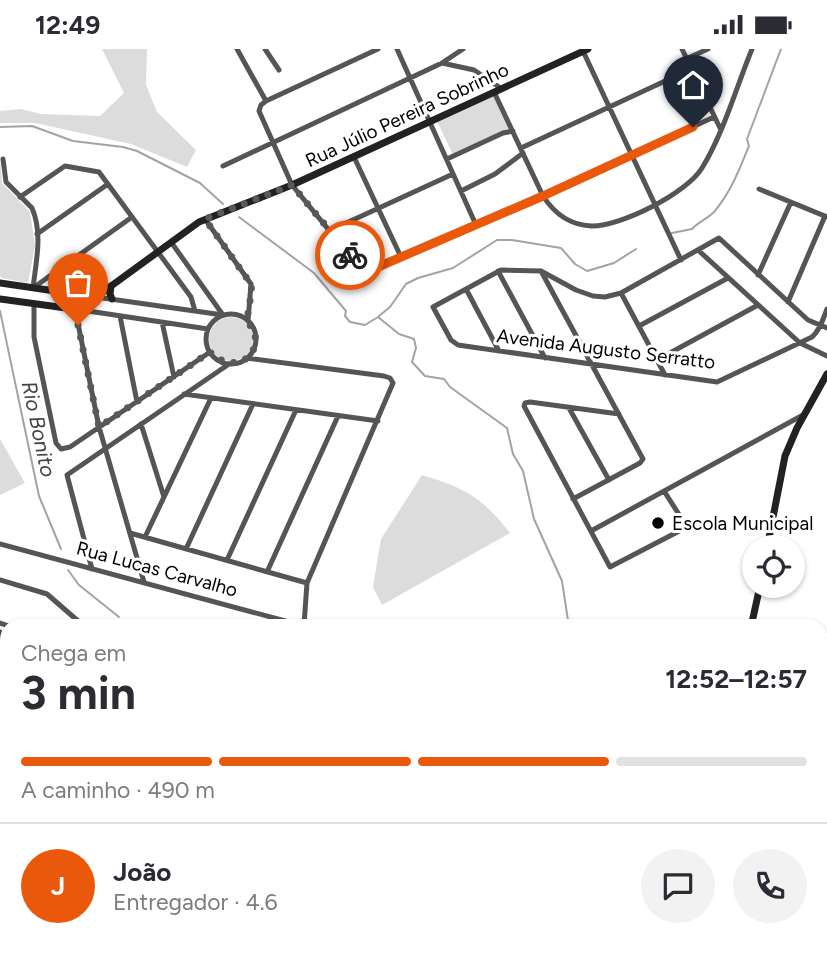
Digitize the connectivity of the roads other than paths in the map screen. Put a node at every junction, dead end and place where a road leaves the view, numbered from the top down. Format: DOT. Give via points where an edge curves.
graph roads {
  1 [pos="237,49"];
  2 [pos="265,49"];
  3 [pos="378,49"];
  4 [pos="397,49"];
  5 [pos="681,49"];
  6 [pos="708,49"];
  7 [pos="752,49"];
  8 [pos="458,50"];
  9 [pos="584,50"];
  10 [pos="686,59"];
  11 [pos="442,63"];
  12 [pos="466,69"];
  13 [pos="691,69"];
  14 [pos="279,70"];
  15 [pos="410,78"];
  16 [pos="498,90"];
  17 [pos="266,101"];
  18 [pos="609,106"];
  19 [pos="714,117"];
  20 [pos="430,122"];
  21 [pos="720,128"];
  22 [pos="513,131"];
  23 [pos="273,142"];
  24 [pos="522,150"];
  25 [pos="631,155"];
  26 [pos="354,157"];
  27 [pos="3,159"];
  28 [pos="447,159"];
  29 [pos="223,166"];
  30 [pos="453,174"];
  31 [pos="108,184"];
  32 [pos="292,185"];
  33 [pos="759,189"];
  34 [pos="461,191"];
  35 [pos="543,196"];
  36 [pos="20,197"];
  37 [pos="791,202"];
  38 [pos="655,205"];
  39 [pos="379,208"];
  40 [pos="132,217"];
  41 [pos="826,217"];
  42 [pos="205,219"];
  43 [pos="476,225"];
  44 [pos="331,230"];
  45 [pos="37,234"];
  46 [pos="171,242"];
  47 [pos="698,250"];
  48 [pos="158,252"];
  49 [pos="401,257"];
  50 [pos="681,260"];
  51 [pos="498,271"];
  52 [pos="541,271"];
  53 [pos="758,275"];
  54 [pos="728,278"];
  55 [pos="0,283"];
  56 [pos="111,286"];
  57 [pos="33,288"];
  58 [pos="466,289"];
  59 [pos="621,293"];
  60 [pos="77,294"];
  61 [pos="96,297"];
  62 [pos="0,299"];
  63 [pos="113,299"];
  64 [pos="788,302"];
  65 [pos="34,303"];
  66 [pos="758,305"];
  67 [pos="75,309"];
  68 [pos="827,310"];
  69 [pos="88,311"];
  70 [pos="195,311"];
  71 [pos="223,315"];
  72 [pos="120,316"];
  73 [pos="248,321"];
  74 [pos="162,322"];
  75 [pos="639,326"];
  76 [pos="824,326"];
  77 [pos="208,329"];
  78 [pos="800,343"];
  79 [pos="499,351"];
  80 [pos="210,352"];
  81 [pos="827,356"];
  82 [pos="246,358"];
  83 [pos="545,358"];
  84 [pos="657,360"];
  85 [pos="229,363"];
  86 [pos="591,364"];
  87 [pos="665,375"];
  88 [pos="827,375"];
  89 [pos="174,377"];
  90 [pos="184,394"];
  91 [pos="211,398"];
  92 [pos="137,402"];
  93 [pos="253,404"];
  94 [pos="569,408"];
  95 [pos="296,410"];
  96 [pos="619,414"];
  97 [pos="804,415"];
  98 [pos="338,416"];
  99 [pos="378,421"];
  100 [pos="141,423"];
  101 [pos="99,427"];
  102 [pos="781,427"];
  103 [pos="791,440"];
  104 [pos="104,448"];
  105 [pos="609,480"];
  106 [pos="664,491"];
  107 [pos="164,497"];
  108 [pos="573,499"];
  109 [pos="591,531"];
  110 [pos="130,533"];
  111 [pos="769,535"];
  112 [pos="145,537"];
  113 [pos="0,544"];
  114 [pos="186,549"];
  115 [pos="227,560"];
  116 [pos="92,569"];
  117 [pos="267,572"];
  118 [pos="0,580"];
  119 [pos="144,582"];
  120 [pos="307,583"];
  121 [pos="757,598"];
  122 [pos="76,619"];
  123 [pos="279,619"];
  124 [pos="304,619"];
  125 [pos="753,619"];
  1 -- 17 [label="street"];
  2 -- 14 [label="street"];
  3 -- 17 [label="street"];
  4 -- 15 [label="street"];
  5 -- 10 [label="street"];
  6 -- 10 [label="street"];
  7 -- 21 [label="street"];
  8 -- 11 [label="street"];
  8 -- 12 [label="street" via="453,65"];
  9 -- 16 [label="main road, Rua Júlio Pereira Sobrinho"];
  9 -- 18 [label="street"];
  10 -- 13 [label="street"];
  11 -- 12 [label="street"];
  11 -- 15 [label="street"];
  12 -- 16 [label="street" via="485,76"];
  13 -- 18 [label="street"];
  13 -- 19 [label="street"];
  15 -- 20 [label="street"];
  15 -- 23 [label="street"];
  16 -- 20 [label="main road, Rua Júlio Pereira Sobrinho"];
  16 -- 22 [label="street"];
  17 -- 23 [label="street" via="259,111"];
  18 -- 24 [label="street"];
  18 -- 25 [label="street"];
  19 -- 21 [label="street"];
  19 -- 25 [label="street"];
  20 -- 26 [label="main road, Rua Júlio Pereira Sobrinho"];
  20 -- 28 [label="street"];
  21 -- 38 [label="street" via="696,176"];
  22 -- 24 [label="street"];
  22 -- 28 [label="street"];
  23 -- 29 [label="street"];
  23 -- 32 [label="street"];
  24 -- 34 [label="street" via="495,174"];
  24 -- 35 [label="street"];
  25 -- 35 [label="street"];
  25 -- 38 [label="street"];
  26 -- 32 [label="main road, Rua Júlio Pereira Sobrinho"];
  26 -- 39 [label="street"];
  27 -- 36 [label="street" via="6,182"];
  28 -- 30 [label="street"];
  30 -- 34 [label="street"];
  30 -- 39 [label="street"];
  31 -- 36 [label="street" via="99,172 65,166"];
  31 -- 40 [label="street"];
  31 -- 45 [label="street"];
  32 -- 42 [label="main road, Rua Júlio Pereira Sobrinho"];
  32 -- 44 [label="street"];
  33 -- 37 [label="street"];
  34 -- 43 [label="street"];
  35 -- 38 [label="street" via="562,217 589,226 606,225"];
  35 -- 43 [label="street"];
  36 -- 45 [label="street" via="34,211"];
  37 -- 41 [label="street"];
  37 -- 53 [label="street"];
  38 -- 50 [label="street"];
  39 -- 44 [label="street"];
  39 -- 49 [label="street"];
  40 -- 48 [label="street"];
  40 -- 57 [label="street"];
  41 -- 64 [label="street"];
  42 -- 46 [label="main road, Rua Júlio Pereira Sobrinho"];
  42 -- 73 [label="street" via="251,284"];
  43 -- 49 [label="street"];
  44 -- 49 [label="street" via="364,273"];
  45 -- 57 [label="street"];
  46 -- 48 [label="main road, Rua Júlio Pereira Sobrinho"];
  46 -- 71 [label="street"];
  47 -- 50 [label="street"];
  47 -- 53 [label="street" via="719,238"];
  47 -- 54 [label="street"];
  48 -- 56 [label="main road, Rua Júlio Pereira Sobrinho"];
  48 -- 70 [label="street" via="191,297"];
  50 -- 59 [label="street"];
  51 -- 52 [label="street"];
  51 -- 58 [label="street"];
  51 -- 83 [label="street"];
  52 -- 59 [label="street" via="588,295"];
  52 -- 86 [label="street"];
  53 -- 64 [label="street"];
  54 -- 66 [label="street"];
  54 -- 75 [label="street"];
  55 -- 57 [label="main road"];
  56 -- 61 [label="main road, Rua Júlio Pereira Sobrinho"];
  56 -- 63 [label="main road"];
  57 -- 60 [label="main road"];
  58 -- 79 [label="street"];
  58 -- 79 [label="street, Avenida Augusto Serratto" via="433,307 455,344"];
  59 -- 75 [label="street"];
  60 -- 61 [label="main road"];
  60 -- 67 [label="main road"];
  61 -- 63 [label="street"];
  61 -- 69 [label="main road"];
  62 -- 65 [label="main road"];
  63 -- 70 [label="street"];
  64 -- 76 [label="street" via="808,320"];
  65 -- 67 [label="main road"];
  65 -- 101 [label="street" via="34,337 56,443 61,449 70,447"];
  66 -- 78 [label="street"];
  66 -- 84 [label="street"];
  67 -- 69 [label="main road"];
  67 -- 101 [label="street"];
  68 -- 76 [label="street"];
  69 -- 72 [label="street"];
  70 -- 71 [label="street"];
  71 -- 73 [label="street"];
  71 -- 77 [label="street"];
  72 -- 74 [label="street"];
  72 -- 92 [label="street"];
  73 -- 82 [label="street" via="256,340"];
  74 -- 77 [label="street"];
  74 -- 89 [label="street"];
  75 -- 84 [label="street"];
  76 -- 78 [label="street, Avenida Augusto Serratto"];
  77 -- 80 [label="street"];
  78 -- 81 [label="street"];
  78 -- 87 [label="street, Avenida Augusto Serratto" via="718,382"];
  79 -- 83 [label="street, Avenida Augusto Serratto"];
  80 -- 85 [label="street"];
  80 -- 89 [label="street"];
  82 -- 85 [label="street"];
  82 -- 99 [label="street" via="384,376 392,381 392,389"];
  83 -- 86 [label="street, Avenida Augusto Serratto"];
  84 -- 87 [label="street"];
  85 -- 90 [label="street"];
  86 -- 87 [label="street, Avenida Augusto Serratto"];
  86 -- 96 [label="street"];
  88 -- 97 [label="main road"];
  89 -- 92 [label="street"];
  90 -- 91 [label="street"];
  90 -- 100 [label="street"];
  91 -- 93 [label="street"];
  91 -- 107 [label="street"];
  92 -- 101 [label="street"];
  93 -- 95 [label="street"];
  93 -- 114 [label="street"];
  94 -- 96 [label="street"];
  94 -- 105 [label="street"];
  94 -- 108 [label="street" via="524,404"];
  95 -- 98 [label="street"];
  95 -- 115 [label="street"];
  96 -- 105 [label="street" via="643,461"];
  97 -- 102 [label="street"];
  97 -- 103 [label="main road"];
  98 -- 99 [label="street"];
  98 -- 117 [label="street"];
  99 -- 120 [label="street"];
  100 -- 104 [label="street"];
  100 -- 107 [label="street"];
  101 -- 104 [label="street"];
  102 -- 103 [label="street"];
  102 -- 106 [label="street"];
  103 -- 111 [label="main road"];
  104 -- 110 [label="street"];
  104 -- 116 [label="street" via="67,475"];
  105 -- 108 [label="street"];
  106 -- 109 [label="street"];
  106 -- 109 [label="street" via="687,527 610,567"];
  107 -- 112 [label="street"];
  108 -- 109 [label="street"];
  110 -- 112 [label="street"];
  110 -- 119 [label="street"];
  112 -- 114 [label="street"];
  113 -- 116 [label="street, Rua Lucas Carvalho"];
  114 -- 115 [label="street"];
  115 -- 117 [label="street"];
  116 -- 119 [label="street, Rua Lucas Carvalho"];
  117 -- 120 [label="street"];
  118 -- 122 [label="street" via="47,594"];
  119 -- 123 [label="street, Rua Lucas Carvalho"];
  120 -- 124 [label="street"];
  121 -- 125 [label="main road"];
}
